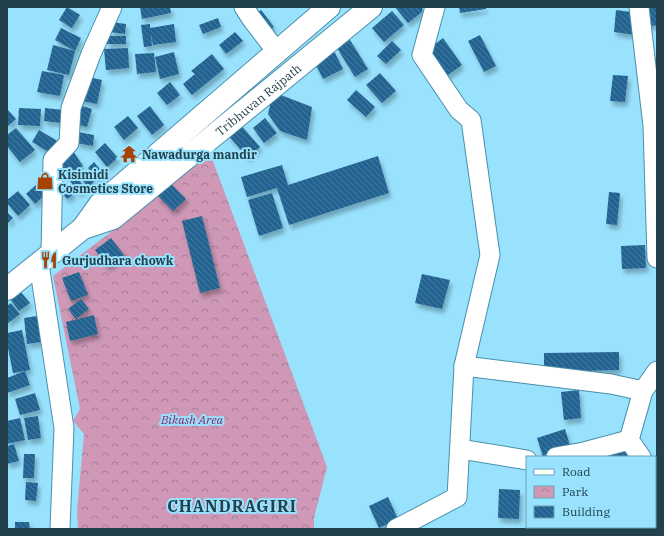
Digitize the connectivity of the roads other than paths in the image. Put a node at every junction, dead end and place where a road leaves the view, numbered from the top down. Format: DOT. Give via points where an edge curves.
graph roads {
  1 [pos="112,7"];
  2 [pos="244,7"];
  3 [pos="329,7"];
  4 [pos="351,7"];
  5 [pos="371,7"];
  6 [pos="435,7"];
  7 [pos="639,7"];
  8 [pos="277,52"];
  9 [pos="655,125"];
  10 [pos="137,173"];
  11 [pos="83,228"];
  12 [pos="657,258"];
  13 [pos="45,259"];
  14 [pos="7,289"];
  15 [pos="464,366"];
  16 [pos="657,371"];
  17 [pos="644,391"];
  18 [pos="629,440"];
  19 [pos="460,450"];
  20 [pos="562,456"];
  21 [pos="640,456"];
  22 [pos="526,460"];
  23 [pos="60,529"];
  24 [pos="396,529"];
  1 -- 13 [label="street" via="71,108 69,143 54,160"];
  2 -- 8 [label="street"];
  3 -- 8 [label="highway, Tribhuvan Rajpath"];
  4 -- 10 [label="highway" via="160,163"];
  5 -- 11 [label="highway, Tribhuvan Rajpath" via="113,218"];
  6 -- 15 [label="street" via="422,54 459,110 471,120 490,255"];
  7 -- 9 [label="street"];
  8 -- 10 [label="highway, Tribhuvan Rajpath"];
  9 -- 12 [label="street"];
  10 -- 11 [label="highway, Tribhuvan Rajpath" via="100,204"];
  11 -- 13 [label="highway, Tribhuvan Rajpath"];
  13 -- 14 [label="highway, Tribhuvan Rajpath"];
  13 -- 23 [label="street" via="64,428"];
  15 -- 17 [label="street" via="611,384"];
  15 -- 19 [label="street"];
  16 -- 17 [label="street"];
  17 -- 18 [label="street"];
  18 -- 20 [label="street"];
  18 -- 21 [label="street"];
  19 -- 22 [label="street"];
  19 -- 24 [label="street" via="457,497"];
}
